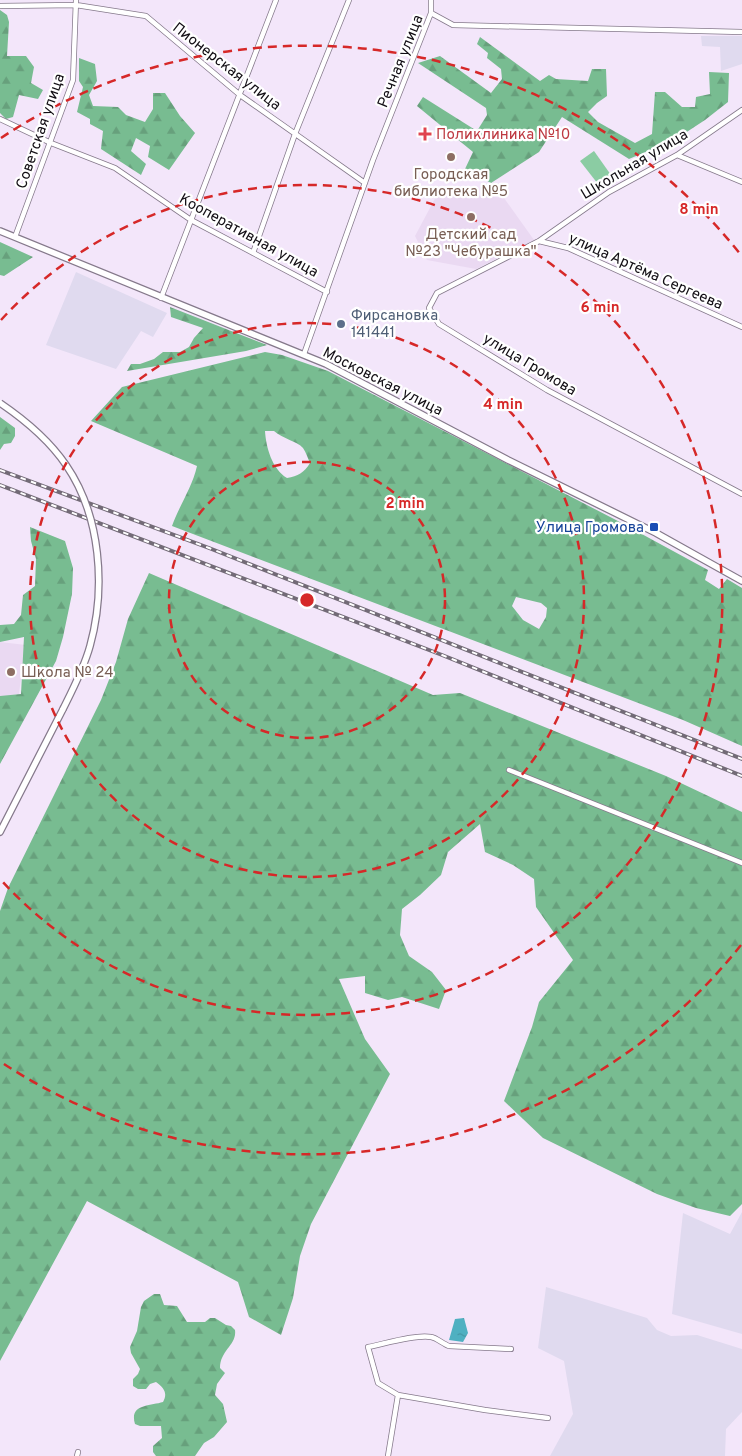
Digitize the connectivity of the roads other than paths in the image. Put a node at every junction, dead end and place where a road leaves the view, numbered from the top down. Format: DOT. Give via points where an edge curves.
graph roads {
  1 [pos="276,0"];
  2 [pos="349,0"];
  3 [pos="430,0"];
  4 [pos="76,2"];
  5 [pos="0,6"];
  6 [pos="431,13"];
  7 [pos="742,32"];
  8 [pos="240,95"];
  9 [pos="742,110"];
  10 [pos="0,119"];
  11 [pos="295,134"];
  12 [pos="51,143"];
  13 [pos="677,154"];
  14 [pos="742,182"];
  15 [pos="365,183"];
  16 [pos="191,220"];
  17 [pos="0,231"];
  18 [pos="15,237"];
  19 [pos="539,241"];
  20 [pos="253,253"];
  21 [pos="327,292"];
  22 [pos="161,298"];
  23 [pos="742,327"];
  24 [pos="304,354"];
  25 [pos="0,403"];
  26 [pos="742,494"];
  27 [pos="742,581"];
  28 [pos="509,770"];
  29 [pos="0,832"];
  30 [pos="742,863"];
  31 [pos="511,1349"];
  32 [pos="398,1395"];
  33 [pos="548,1418"];
  34 [pos="388,1456"];
  1 -- 8 [label="street"];
  2 -- 11 [label="street"];
  3 -- 6 [label="street"];
  4 -- 5 [label="street, Пионерская улица"];
  4 -- 8 [label="street, Пионерская улица" via="146,16"];
  4 -- 12 [label="street, Советская улица" via="74,80"];
  6 -- 7 [label="street, Речная улица" via="453,25"];
  6 -- 15 [label="street, Речная улица"];
  8 -- 11 [label="street, Пионерская улица"];
  8 -- 16 [label="street"];
  9 -- 13 [label="street, Школьная улица"];
  10 -- 12 [label="street, Кооперативная улица"];
  11 -- 15 [label="street, Пионерская улица"];
  11 -- 20 [label="street"];
  12 -- 16 [label="street, Кооперативная улица" via="115,168"];
  12 -- 18 [label="street, Советская улица"];
  13 -- 14 [label="street"];
  13 -- 19 [label="street, Школьная улица" via="609,192"];
  15 -- 21 [label="street, Речная улица"];
  16 -- 20 [label="street, Кооперативная улица"];
  16 -- 22 [label="street"];
  17 -- 18 [label="street, Московская улица"];
  18 -- 22 [label="street, Московская улица"];
  19 -- 23 [label="street, улица Артёма Сергеева" via="568,248"];
  19 -- 26 [label="street, улица Громова" via="437,293 429,308 439,324 547,390"];
  20 -- 21 [label="street, Кооперативная улица"];
  21 -- 24 [label="street, Речная улица"];
  22 -- 24 [label="street, Московская улица"];
  24 -- 27 [label="street, Московская улица" via="656,533"];
  25 -- 29 [label="street, bridge" via="46,441 80,489 94,534 99,576 96,620 80,674"];
  28 -- 30 [label="street"];
  31 -- 32 [label="street" via="449,1346 432,1337 422,1336 368,1347 378,1384"];
  32 -- 33 [label="street"];
  32 -- 34 [label="street"];
}
